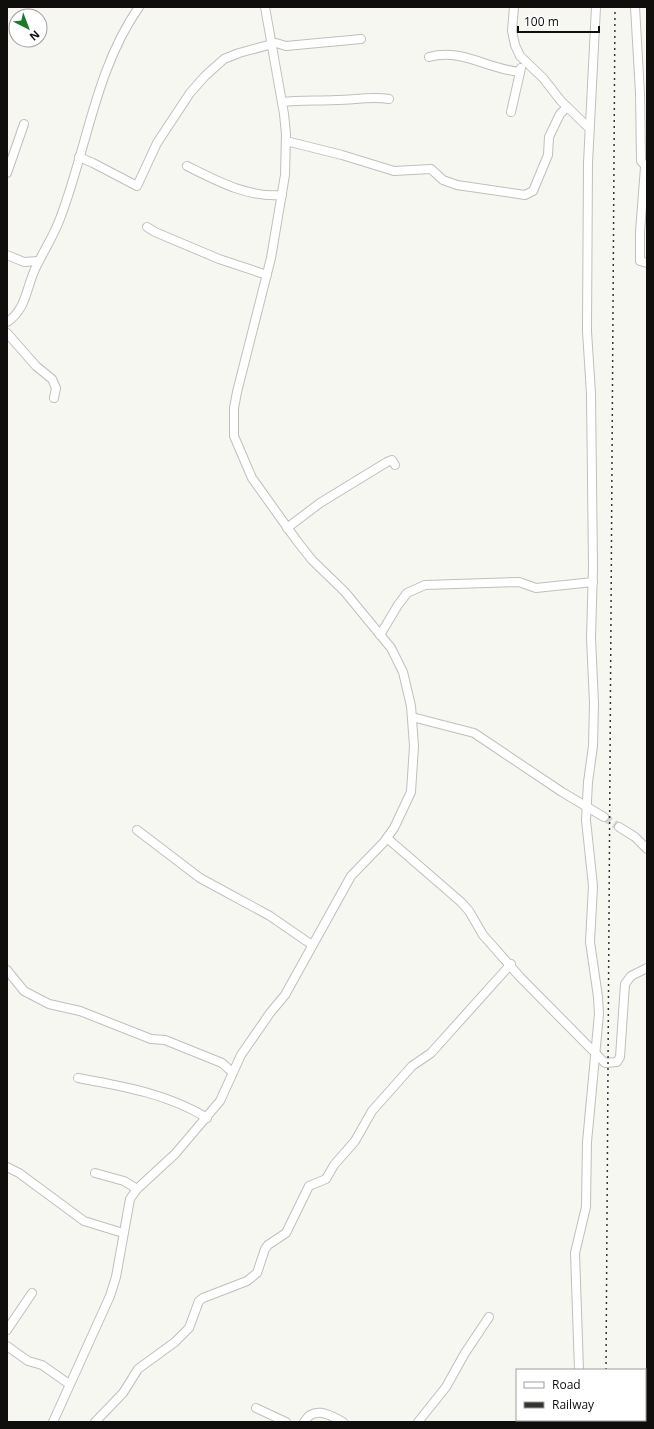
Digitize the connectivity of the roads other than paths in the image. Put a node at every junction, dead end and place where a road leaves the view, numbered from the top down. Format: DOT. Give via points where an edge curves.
graph roads {
  1 [pos="139,7"];
  2 [pos="265,7"];
  3 [pos="514,7"];
  4 [pos="596,7"];
  5 [pos="635,7"];
  6 [pos="361,38"];
  7 [pos="272,44"];
  8 [pos="429,57"];
  9 [pos="524,59"];
  10 [pos="520,72"];
  11 [pos="389,99"];
  12 [pos="282,102"];
  13 [pos="567,107"];
  14 [pos="511,112"];
  15 [pos="24,124"];
  16 [pos="589,128"];
  17 [pos="286,141"];
  18 [pos="79,157"];
  19 [pos="187,166"];
  20 [pos="646,168"];
  21 [pos="7,173"];
  22 [pos="282,195"];
  23 [pos="147,227"];
  24 [pos="7,255"];
  25 [pos="39,261"];
  26 [pos="647,263"];
  27 [pos="267,274"];
  28 [pos="7,322"];
  29 [pos="7,333"];
  30 [pos="54,398"];
  31 [pos="395,465"];
  32 [pos="287,528"];
  33 [pos="593,582"];
  34 [pos="380,635"];
  35 [pos="412,717"];
  36 [pos="586,806"];
  37 [pos="604,817"];
  38 [pos="619,827"];
  39 [pos="137,830"];
  40 [pos="387,838"];
  41 [pos="647,849"];
  42 [pos="312,945"];
  43 [pos="510,964"];
  44 [pos="647,968"];
  45 [pos="7,970"];
  46 [pos="596,1055"];
  47 [pos="232,1072"];
  48 [pos="78,1078"];
  49 [pos="207,1118"];
  50 [pos="7,1167"];
  51 [pos="95,1173"];
  52 [pos="137,1189"];
  53 [pos="122,1233"];
  54 [pos="32,1293"];
  55 [pos="490,1317"];
  56 [pos="7,1330"];
  57 [pos="7,1346"];
  58 [pos="579,1369"];
  59 [pos="69,1384"];
  60 [pos="256,1408"];
  61 [pos="53,1422"];
  62 [pos="95,1422"];
  63 [pos="286,1422"];
  64 [pos="304,1422"];
  65 [pos="343,1422"];
  66 [pos="418,1422"];
  1 -- 18 [label="street" via="123,30 114,52"];
  2 -- 7 [label="street"];
  3 -- 9 [label="street" via="512,31 515,45"];
  4 -- 16 [label="street"];
  5 -- 20 [label="street" via="641,161"];
  6 -- 7 [label="street" via="294,46"];
  7 -- 12 [label="street"];
  7 -- 18 [label="street" via="224,59 205,76 190,93 157,143 137,186"];
  8 -- 10 [label="street" via="457,54 503,70"];
  9 -- 10 [label="street"];
  9 -- 13 [label="street"];
  10 -- 14 [label="street"];
  11 -- 12 [label="street"];
  12 -- 17 [label="street"];
  13 -- 16 [label="street"];
  13 -- 17 [label="street" via="560,114 549,137 548,155 533,191 525,195 457,185 443,180 431,169 394,171 342,154"];
  15 -- 21 [label="street"];
  16 -- 33 [label="street" via="587,331 591,394"];
  17 -- 22 [label="street"];
  18 -- 25 [label="street" via="61,217"];
  19 -- 22 [label="street" via="230,186 256,194"];
  20 -- 26 [label="street" via="640,261"];
  22 -- 27 [label="street"];
  23 -- 27 [label="street" via="219,259"];
  24 -- 25 [label="street" via="24,262"];
  25 -- 28 [label="street" via="23,306"];
  27 -- 32 [label="street" via="237,392 233,430 252,478"];
  29 -- 30 [label="street" via="36,366 52,379 56,388"];
  31 -- 32 [label="street" via="392,460 387,462 320,503"];
  32 -- 34 [label="street" via="312,560 345,592"];
  33 -- 34 [label="street" via="536,588 519,582 426,585 407,593"];
  33 -- 36 [label="street" via="593,746"];
  34 -- 35 [label="street" via="402,672"];
  35 -- 36 [label="street" via="474,733"];
  35 -- 40 [label="street" via="414,746 411,792 403,812"];
  36 -- 37 [label="street"];
  36 -- 46 [label="street" via="594,886 590,942 598,997"];
  38 -- 41 [label="street" via="635,837"];
  39 -- 42 [label="street" via="200,878 270,916"];
  40 -- 42 [label="street" via="351,876"];
  40 -- 43 [label="street" via="461,902 483,935"];
  42 -- 47 [label="street" via="285,995 258,1030"];
  43 -- 46 [label="street"];
  43 -- 62 [label="street" via="431,1053 412,1066 372,1111 355,1141 334,1165 326,1179 309,1186 286,1233 265,1249 257,1274 247,1281 199,1301 190,1328 138,1369 119,1398"];
  44 -- 46 [label="street" via="631,976 625,984 619,1060 608,1064"];
  45 -- 47 [label="street" via="24,991 49,1004 80,1011 151,1040 166,1040 222,1063"];
  46 -- 58 [label="street" via="587,1142 586,1207 575,1253"];
  47 -- 49 [label="street" via="220,1101"];
  48 -- 49 [label="street" via="117,1085 172,1101 191,1108"];
  49 -- 52 [label="street"];
  50 -- 53 [label="street" via="84,1221"];
  51 -- 52 [label="street" via="124,1181"];
  52 -- 53 [label="street" via="130,1199"];
  53 -- 59 [label="street" via="116,1277 110,1296"];
  54 -- 56 [label="street"];
  55 -- 66 [label="street" via="465,1353 446,1387"];
  57 -- 59 [label="street" via="28,1361 42,1365"];
  59 -- 61 [label="street"];
  60 -- 63 [label="street"];
  64 -- 65 [label="street" via="310,1415 319,1412"];
}
